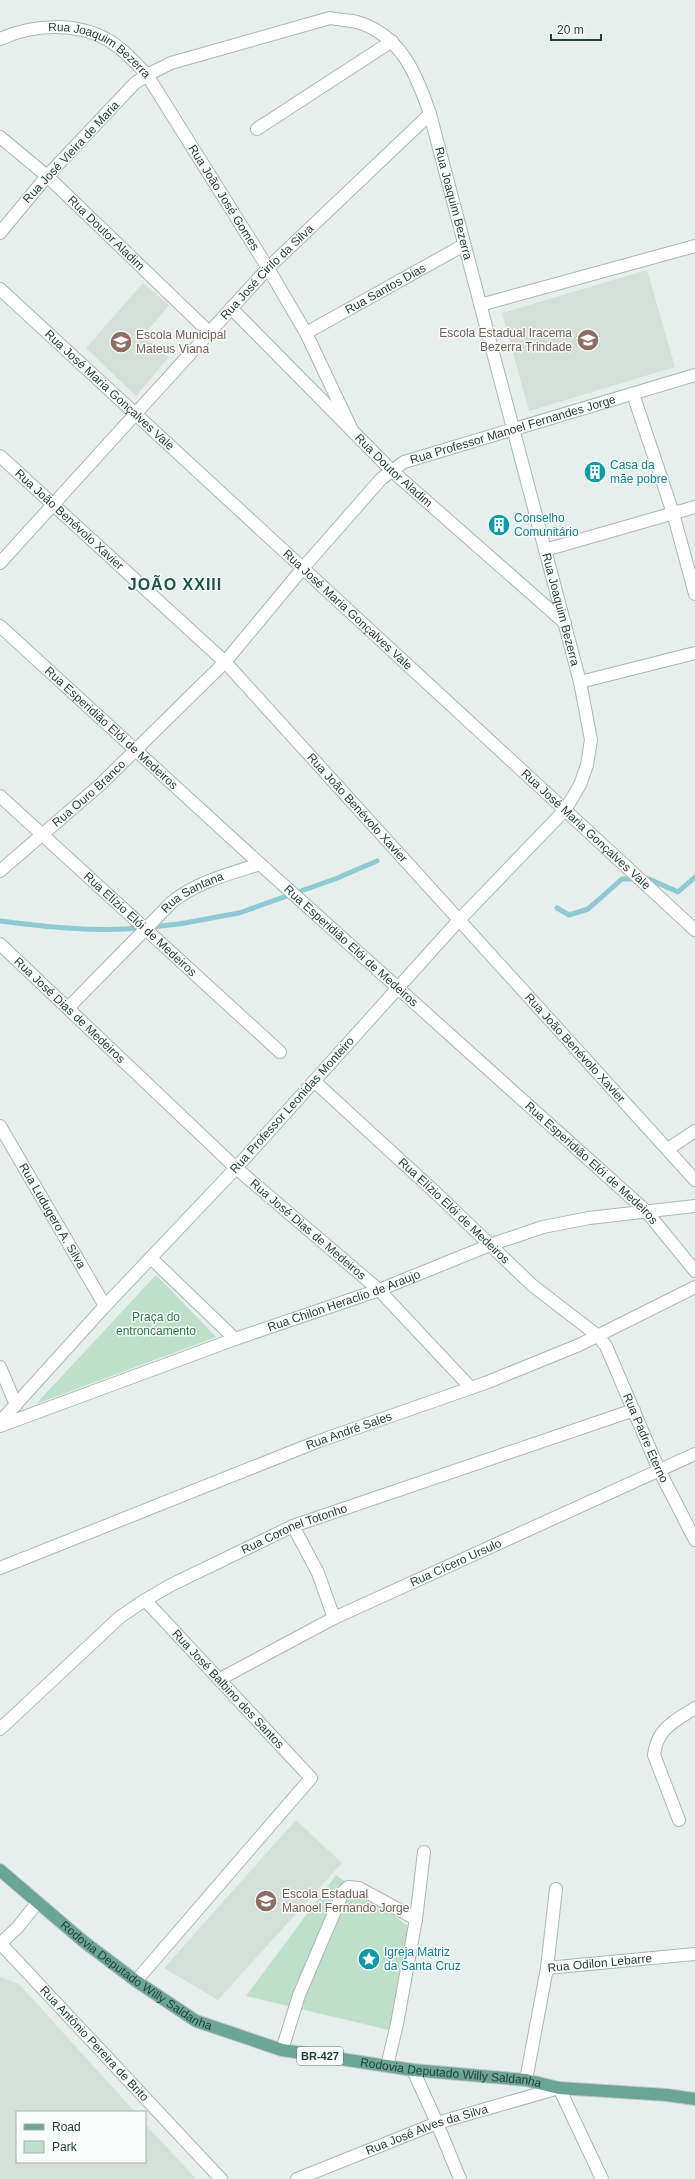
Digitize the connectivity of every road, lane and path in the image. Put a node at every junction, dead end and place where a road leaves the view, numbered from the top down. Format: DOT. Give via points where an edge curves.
graph roads {
  1 [pos="0,39"];
  2 [pos="392,41"];
  3 [pos="146,75"];
  4 [pos="430,114"];
  5 [pos="257,129"];
  6 [pos="0,137"];
  7 [pos="46,176"];
  8 [pos="0,233"];
  9 [pos="464,245"];
  10 [pos="695,246"];
  11 [pos="268,268"];
  12 [pos="0,289"];
  13 [pos="480,305"];
  14 [pos="231,308"];
  15 [pos="209,332"];
  16 [pos="306,333"];
  17 [pos="695,375"];
  18 [pos="633,394"];
  19 [pos="136,415"];
  20 [pos="351,428"];
  21 [pos="513,428"];
  22 [pos="0,456"];
  23 [pos="391,470"];
  24 [pos="53,505"];
  25 [pos="695,508"];
  26 [pos="673,513"];
  27 [pos="545,550"];
  28 [pos="0,563"];
  29 [pos="303,568"];
  30 [pos="695,594"];
  31 [pos="565,623"];
  32 [pos="0,626"];
  33 [pos="695,653"];
  34 [pos="225,662"];
  35 [pos="580,682"];
  36 [pos="137,750"];
  37 [pos="580,785"];
  38 [pos="0,796"];
  39 [pos="564,810"];
  40 [pos="42,834"];
  41 [pos="260,864"];
  42 [pos="0,871"];
  43 [pos="459,920"];
  44 [pos="147,930"];
  45 [pos="695,930"];
  46 [pos="0,944"];
  47 [pos="398,989"];
  48 [pos="68,1008"];
  49 [pos="280,1052"];
  50 [pos="314,1081"];
  51 [pos="0,1126"];
  52 [pos="695,1131"];
  53 [pos="668,1149"];
  54 [pos="236,1168"];
  55 [pos="695,1180"];
  56 [pos="695,1206"];
  57 [pos="646,1211"];
  58 [pos="490,1244"];
  59 [pos="151,1258"];
  60 [pos="695,1271"];
  61 [pos="695,1287"];
  62 [pos="379,1290"];
  63 [pos="105,1306"];
  64 [pos="598,1336"];
  65 [pos="235,1339"];
  66 [pos="0,1366"];
  67 [pos="471,1388"];
  68 [pos="16,1405"];
  69 [pos="634,1410"];
  70 [pos="0,1422"];
  71 [pos="0,1426"];
  72 [pos="695,1454"];
  73 [pos="659,1470"];
  74 [pos="293,1526"];
  75 [pos="695,1540"];
  76 [pos="0,1568"];
  77 [pos="145,1600"];
  78 [pos="334,1618"];
  79 [pos="220,1679"];
  80 [pos="695,1708"];
  81 [pos="0,1729"];
  82 [pos="679,1820"];
  83 [pos="424,1852"];
  84 [pos="0,1870"];
  85 [pos="556,1889"];
  86 [pos="37,1903"];
  87 [pos="416,1919"];
  88 [pos="0,1944"];
  89 [pos="695,1954"];
  90 [pos="547,1968"];
  91 [pos="136,1981"];
  92 [pos="282,2050"];
  93 [pos="387,2066"];
  94 [pos="413,2070"];
  95 [pos="526,2080"];
  96 [pos="559,2088"];
  97 [pos="695,2099"];
  98 [pos="438,2123"];
  99 [pos="221,2179"];
  100 [pos="297,2179"];
  101 [pos="460,2179"];
  102 [pos="602,2179"];
  1 -- 3 [label="street, Rua Joaquim Bezerra" via="16,32 44,27 91,32 108,40 127,54"];
  2 -- 3 [label="street, Rua Joaquim Bezerra" via="375,29 356,22 330,18 172,63"];
  2 -- 4 [label="street, Rua Joaquim Bezerra" via="418,80"];
  2 -- 5 [label="street"];
  3 -- 7 [label="street, Rua José Vieira de Maria" via="135,83"];
  3 -- 11 [label="street, Rua João José Gomes"];
  4 -- 9 [label="street, Rua Joaquim Bezerra"];
  4 -- 11 [label="street, Rua José Cirilo da Silva"];
  6 -- 7 [label="street, Rua Doutor Aladim"];
  7 -- 8 [label="street, Rua José Vieira de Maria"];
  7 -- 15 [label="street, Rua Doutor Aladim"];
  9 -- 13 [label="street, Rua Joaquim Bezerra"];
  9 -- 16 [label="street, Rua Santos Dias"];
  10 -- 13 [label="street"];
  11 -- 14 [label="street, Rua José Cirilo da Silva"];
  11 -- 16 [label="street, Rua João José Gomes"];
  12 -- 19 [label="street, Rua José Maria Gonçalves Vale"];
  13 -- 21 [label="street, Rua Joaquim Bezerra"];
  14 -- 15 [label="street, Rua José Cirilo da Silva"];
  14 -- 20 [label="street, Rua Doutor Aladim"];
  15 -- 19 [label="street, Rua José Cirilo da Silva"];
  16 -- 20 [label="street, Rua João José Gomes"];
  17 -- 18 [label="street, Rua Professor Manoel Fernandes Jorge"];
  18 -- 21 [label="street, Rua Professor Manoel Fernandes Jorge"];
  18 -- 26 [label="street"];
  19 -- 24 [label="street, Rua José Cirilo da Silva"];
  19 -- 29 [label="street, Rua José Maria Gonçalves Vale"];
  20 -- 23 [label="street, Rua Doutor Aladim"];
  21 -- 23 [label="street, Rua Professor Manoel Fernandes Jorge" via="404,462"];
  21 -- 27 [label="street, Rua Joaquim Bezerra"];
  22 -- 24 [label="street, Rua João Benévolo Xavier"];
  23 -- 29 [label="street, Rua Professor Manoel Fernandes Jorge"];
  23 -- 31 [label="street, Rua Doutor Aladim"];
  24 -- 28 [label="street, Rua José Cirilo da Silva"];
  24 -- 34 [label="street, Rua João Benévolo Xavier"];
  25 -- 26 [label="street"];
  26 -- 27 [label="street"];
  26 -- 30 [label="street"];
  27 -- 31 [label="street, Rua Joaquim Bezerra"];
  29 -- 34 [label="street, Rua Professor Manoel Fernandes Jorge"];
  29 -- 39 [label="street, Rua José Maria Gonçalves Vale"];
  31 -- 35 [label="street, Rua Joaquim Bezerra"];
  32 -- 36 [label="street, Rua Esperidião Elói de Medeiros"];
  33 -- 35 [label="street"];
  34 -- 36 [label="street, Rua Ouro Branco"];
  34 -- 43 [label="street, Rua João Benévolo Xavier"];
  35 -- 37 [label="street, Rua Joaquim Bezerra" via="591,740 588,765"];
  36 -- 40 [label="street, Rua Ouro Branco"];
  36 -- 41 [label="street, Rua Esperidião Elói de Medeiros"];
  37 -- 39 [label="street, Rua Professor Leonidas Monteiro"];
  38 -- 40 [label="street, Rua Elízio Elói de Medeiros"];
  39 -- 43 [label="street, Rua Professor Leonidas Monteiro"];
  39 -- 45 [label="street, Rua José Maria Gonçalves Vale"];
  40 -- 42 [label="street, Rua Ouro Branco"];
  40 -- 44 [label="street, Rua Elízio Elói de Medeiros"];
  41 -- 44 [label="street, Rua Santana" via="203,882 187,890 172,902"];
  41 -- 47 [label="street, Rua Esperidião Elói de Medeiros"];
  43 -- 47 [label="street, Rua Professor Leonidas Monteiro"];
  43 -- 53 [label="street, Rua João Benévolo Xavier"];
  44 -- 48 [label="street, Rua Santana"];
  44 -- 49 [label="street, Rua Elízio Elói de Medeiros"];
  46 -- 48 [label="street, Rua José Dias de Medeiros"];
  47 -- 50 [label="street, Rua Professor Leonidas Monteiro"];
  47 -- 57 [label="street, Rua Esperidião Elói de Medeiros"];
  48 -- 54 [label="street, Rua José Dias de Medeiros"];
  50 -- 54 [label="street, Rua Professor Leonidas Monteiro"];
  50 -- 58 [label="street, Rua Elízio Elói de Medeiros"];
  51 -- 63 [label="street, Rua Ludugero A. Silva"];
  52 -- 53 [label="street"];
  53 -- 55 [label="street, Rua João Benévolo Xavier"];
  54 -- 59 [label="street, Rua Professor Leonidas Monteiro"];
  54 -- 62 [label="street, Rua José Dias de Medeiros"];
  56 -- 57 [label="street, Rua Chilon Heraclio de Araujo"];
  57 -- 58 [label="street, Rua Chilon Heraclio de Araujo" via="543,1227"];
  57 -- 60 [label="street, Rua Esperidião Elói de Medeiros"];
  58 -- 62 [label="street, Rua Chilon Heraclio de Araujo"];
  58 -- 64 [label="street, Rua Elízio Elói de Medeiros" via="532,1285"];
  59 -- 63 [label="street, Rua Professor Leonidas Monteiro"];
  59 -- 65 [label="street"];
  61 -- 64 [label="street, Rua André Sales"];
  62 -- 65 [label="street, Rua Chilon Heraclio de Araujo"];
  62 -- 67 [label="street, Rua José Dias de Medeiros"];
  63 -- 68 [label="street, Rua Professor Leonidas Monteiro"];
  64 -- 67 [label="street, Rua André Sales"];
  64 -- 69 [label="street, Rua Padre Eterno" via="606,1346"];
  65 -- 71 [label="street, Rua Chilon Heraclio de Araujo"];
  66 -- 68 [label="street"];
  67 -- 76 [label="street, Rua André Sales" via="319,1441"];
  68 -- 70 [label="street, Rua Professor Leonidas Monteiro"];
  69 -- 73 [label="street, Rua Padre Eterno"];
  69 -- 74 [label="street, Rua Coronel Totonho"];
  72 -- 73 [label="street, Rua Cícero Ursulo"];
  73 -- 75 [label="street, Rua Padre Eterno"];
  73 -- 78 [label="street, Rua Cícero Ursulo"];
  74 -- 77 [label="street, Rua Coronel Totonho"];
  74 -- 78 [label="street" via="318,1573"];
  77 -- 79 [label="street, Rua José Balbino dos Santos"];
  77 -- 81 [label="street, Rua Coronel Totonho" via="120,1617"];
  78 -- 79 [label="street, Rua Cícero Ursulo"];
  79 -- 91 [label="street, Rua José Balbino dos Santos" via="311,1778"];
  80 -- 82 [label="street" via="664,1728 656,1743 654,1755"];
  83 -- 87 [label="street"];
  84 -- 86 [label="main road, Rodovia Deputado Willy Saldanha / BR-427"];
  85 -- 90 [label="street"];
  86 -- 88 [label="street"];
  86 -- 91 [label="main road, Rodovia Deputado Willy Saldanha / BR-427"];
  87 -- 92 [label="street" via="359,1888 348,1887 343,1892 299,1994"];
  87 -- 93 [label="street"];
  88 -- 99 [label="street, Rua Antônio Pereira de Brito"];
  89 -- 90 [label="street, Rua Odilon Lebarre"];
  90 -- 95 [label="street, Rua Odilon Lebarre"];
  91 -- 92 [label="main road, Rodovia Deputado Willy Saldanha / BR-427" via="196,2021"];
  92 -- 93 [label="main road, Rodovia Deputado Willy Saldanha / BR-427"];
  93 -- 94 [label="main road, Rodovia Deputado Willy Saldanha / BR-427"];
  94 -- 95 [label="main road, Rodovia Deputado Willy Saldanha / BR-427"];
  94 -- 98 [label="street"];
  95 -- 96 [label="main road, Rodovia Deputado Willy Saldanha / BR-427"];
  96 -- 97 [label="main road, Rodovia Deputado Willy Saldanha / BR-427" via="667,2094"];
  96 -- 98 [label="street, Rua José Alves da Silva"];
  96 -- 102 [label="street"];
  98 -- 100 [label="street, Rua José Alves da Silva"];
  98 -- 101 [label="street"];
}
